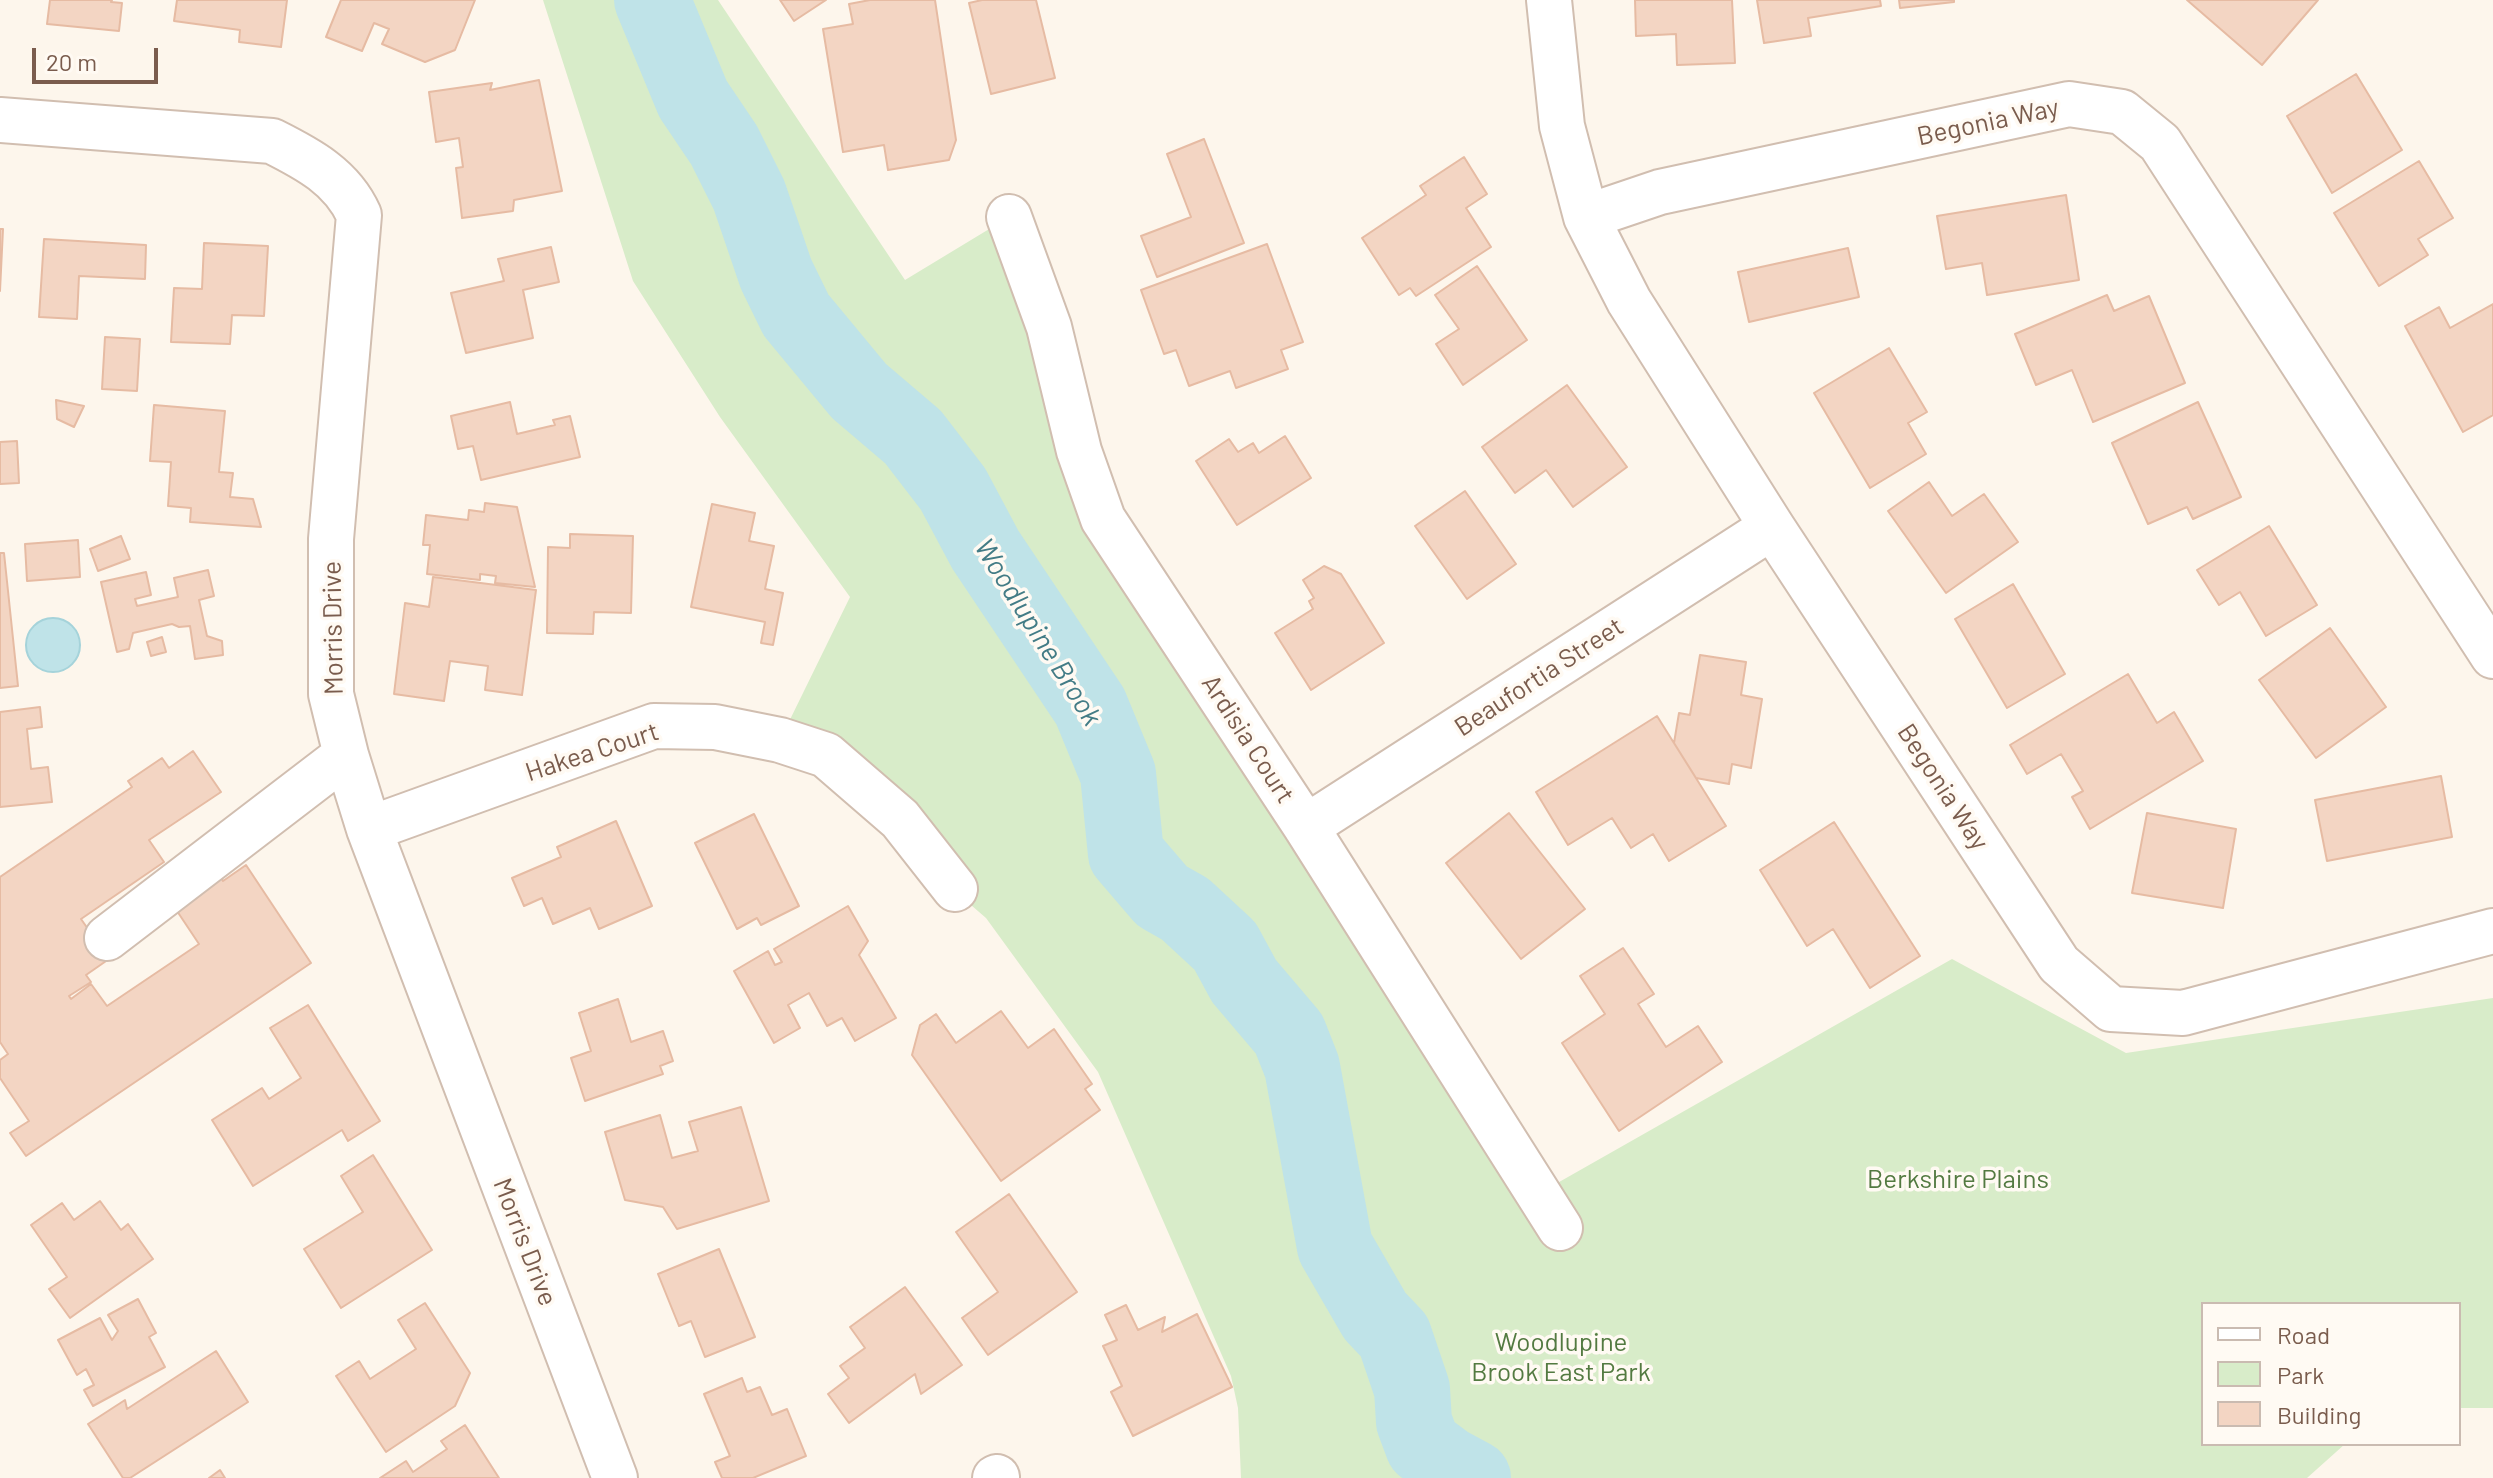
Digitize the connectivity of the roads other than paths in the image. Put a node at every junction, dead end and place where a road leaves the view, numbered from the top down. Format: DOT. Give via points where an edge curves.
graph roads {
  1 [pos="1549,0"];
  2 [pos="0,120"];
  3 [pos="1009,217"];
  4 [pos="1586,217"];
  5 [pos="1772,527"];
  6 [pos="2493,656"];
  7 [pos="346,755"];
  8 [pos="1306,827"];
  9 [pos="369,829"];
  10 [pos="955,889"];
  11 [pos="2493,931"];
  12 [pos="107,938"];
  13 [pos="1560,1228"];
  14 [pos="615,1478"];
  1 -- 4 [label="street, Begonia Way" via="1562,126"];
  2 -- 7 [label="street, Morris Drive" via="272,141 311,160 351,197 359,215 331,539 331,694"];
  3 -- 8 [label="street, Ardisia Court" via="1049,327 1079,451 1103,519"];
  4 -- 5 [label="street, Begonia Way" via="1629,301"];
  4 -- 6 [label="street, Begonia Way" via="1660,192 2069,104 2122,112 2160,143"];
  5 -- 8 [label="street, Beaufortia Street"];
  5 -- 11 [label="street, Begonia Way" via="2059,964 2111,1009 2183,1013"];
  7 -- 9 [label="street, Morris Drive"];
  7 -- 12 [label="street"];
  8 -- 13 [label="street, Ardisia Court"];
  9 -- 10 [label="street, Hakea Court" via="654,726 715,727 826,755 900,819"];
  9 -- 14 [label="street, Morris Drive"];
}
